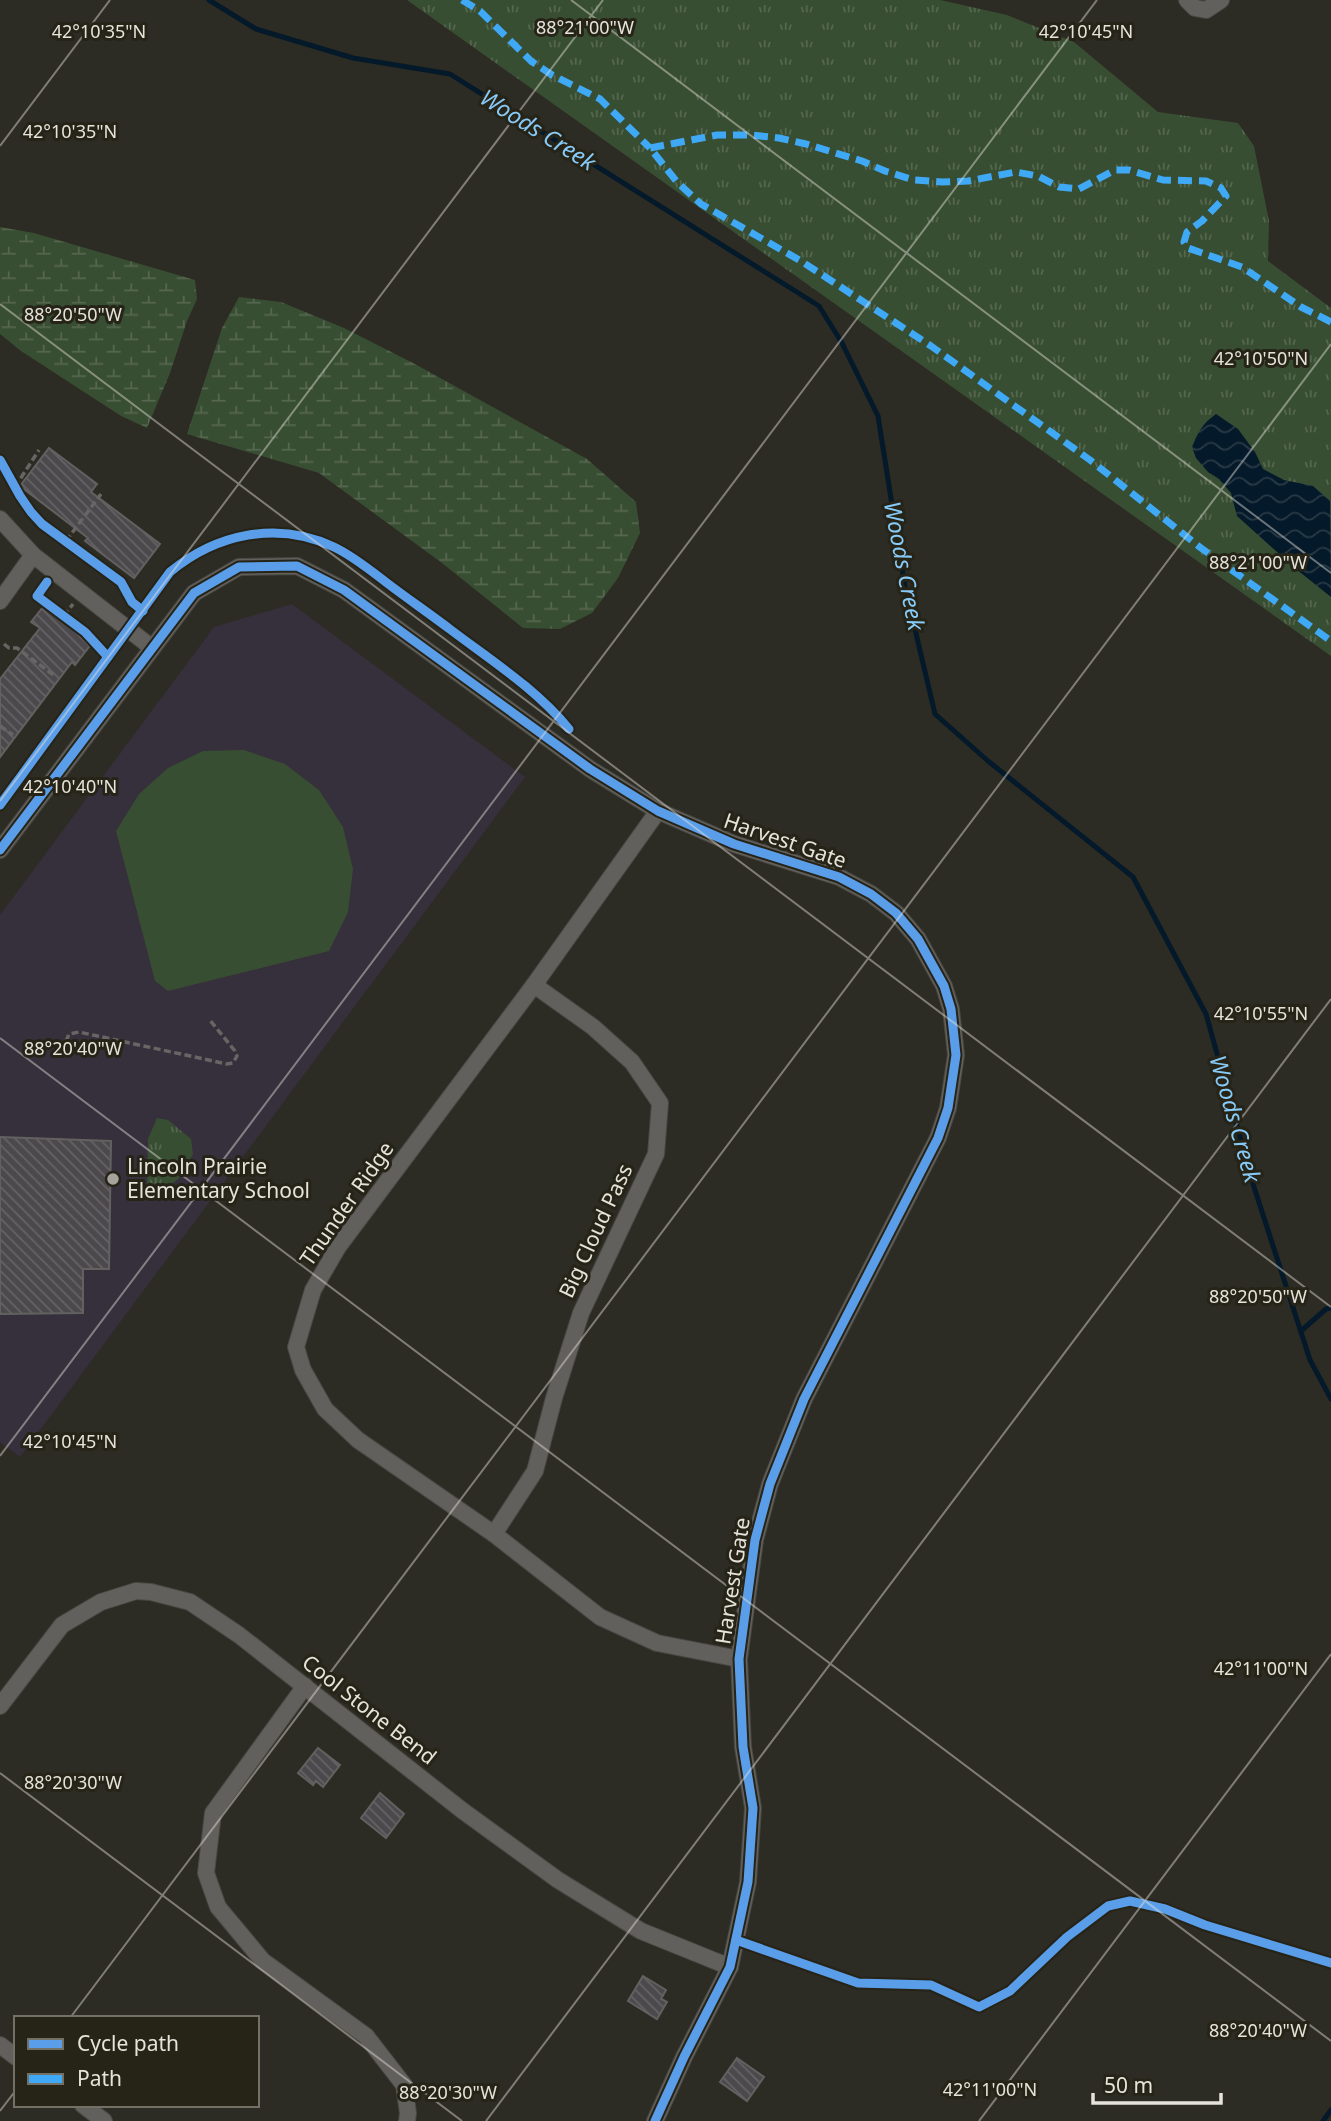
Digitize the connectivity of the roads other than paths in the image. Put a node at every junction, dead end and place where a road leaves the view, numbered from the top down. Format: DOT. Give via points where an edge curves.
graph roads {
  1 [pos="1187,0"];
  2 [pos="1221,0"];
  3 [pos="0,519"];
  4 [pos="33,555"];
  5 [pos="0,601"];
  6 [pos="151,647"];
  7 [pos="658,811"];
  8 [pos="0,850"];
  9 [pos="534,985"];
  10 [pos="494,1534"];
  11 [pos="739,1659"];
  12 [pos="305,1686"];
  13 [pos="0,1706"];
  14 [pos="730,1967"];
  15 [pos="86,2107"];
  16 [pos="104,2121"];
  17 [pos="407,2121"];
  18 [pos="655,2121"];
  1 -- 2 [label="street" via="1206,10"];
  3 -- 4 [label="street"];
  4 -- 5 [label="street"];
  4 -- 6 [label="street"];
  6 -- 7 [label="street, Harvest Gate" via="194,593 239,568 297,566 344,590 590,769"];
  6 -- 8 [label="street, Harvest Gate"];
  7 -- 9 [label="street, Thunder Ridge"];
  7 -- 11 [label="street, Harvest Gate" via="734,844 839,877 871,894 896,913 933,963 951,1009 954,1034 953,1077 938,1138 804,1399 770,1484 755,1540"];
  9 -- 10 [label="street, Big Cloud Pass" via="632,1062 660,1103 656,1154 581,1313 535,1471"];
  9 -- 10 [label="street, Thunder Ridge" via="338,1247 313,1290 296,1347 325,1409 358,1440"];
  10 -- 11 [label="street, Thunder Ridge" via="600,1617 657,1643"];
  11 -- 14 [label="street, Harvest Gate" via="743,1747 753,1808 748,1882"];
  12 -- 13 [label="street, Cool Stone Bend" via="190,1602 136,1591 101,1602 62,1625"];
  12 -- 14 [label="street, Cool Stone Bend" via="558,1880 641,1931"];
  12 -- 17 [label="street" via="213,1813 206,1873 218,1907 262,1961 366,2036 404,2085"];
  14 -- 18 [label="street, Harvest Gate"];
  15 -- 16 [label="street"];
}
